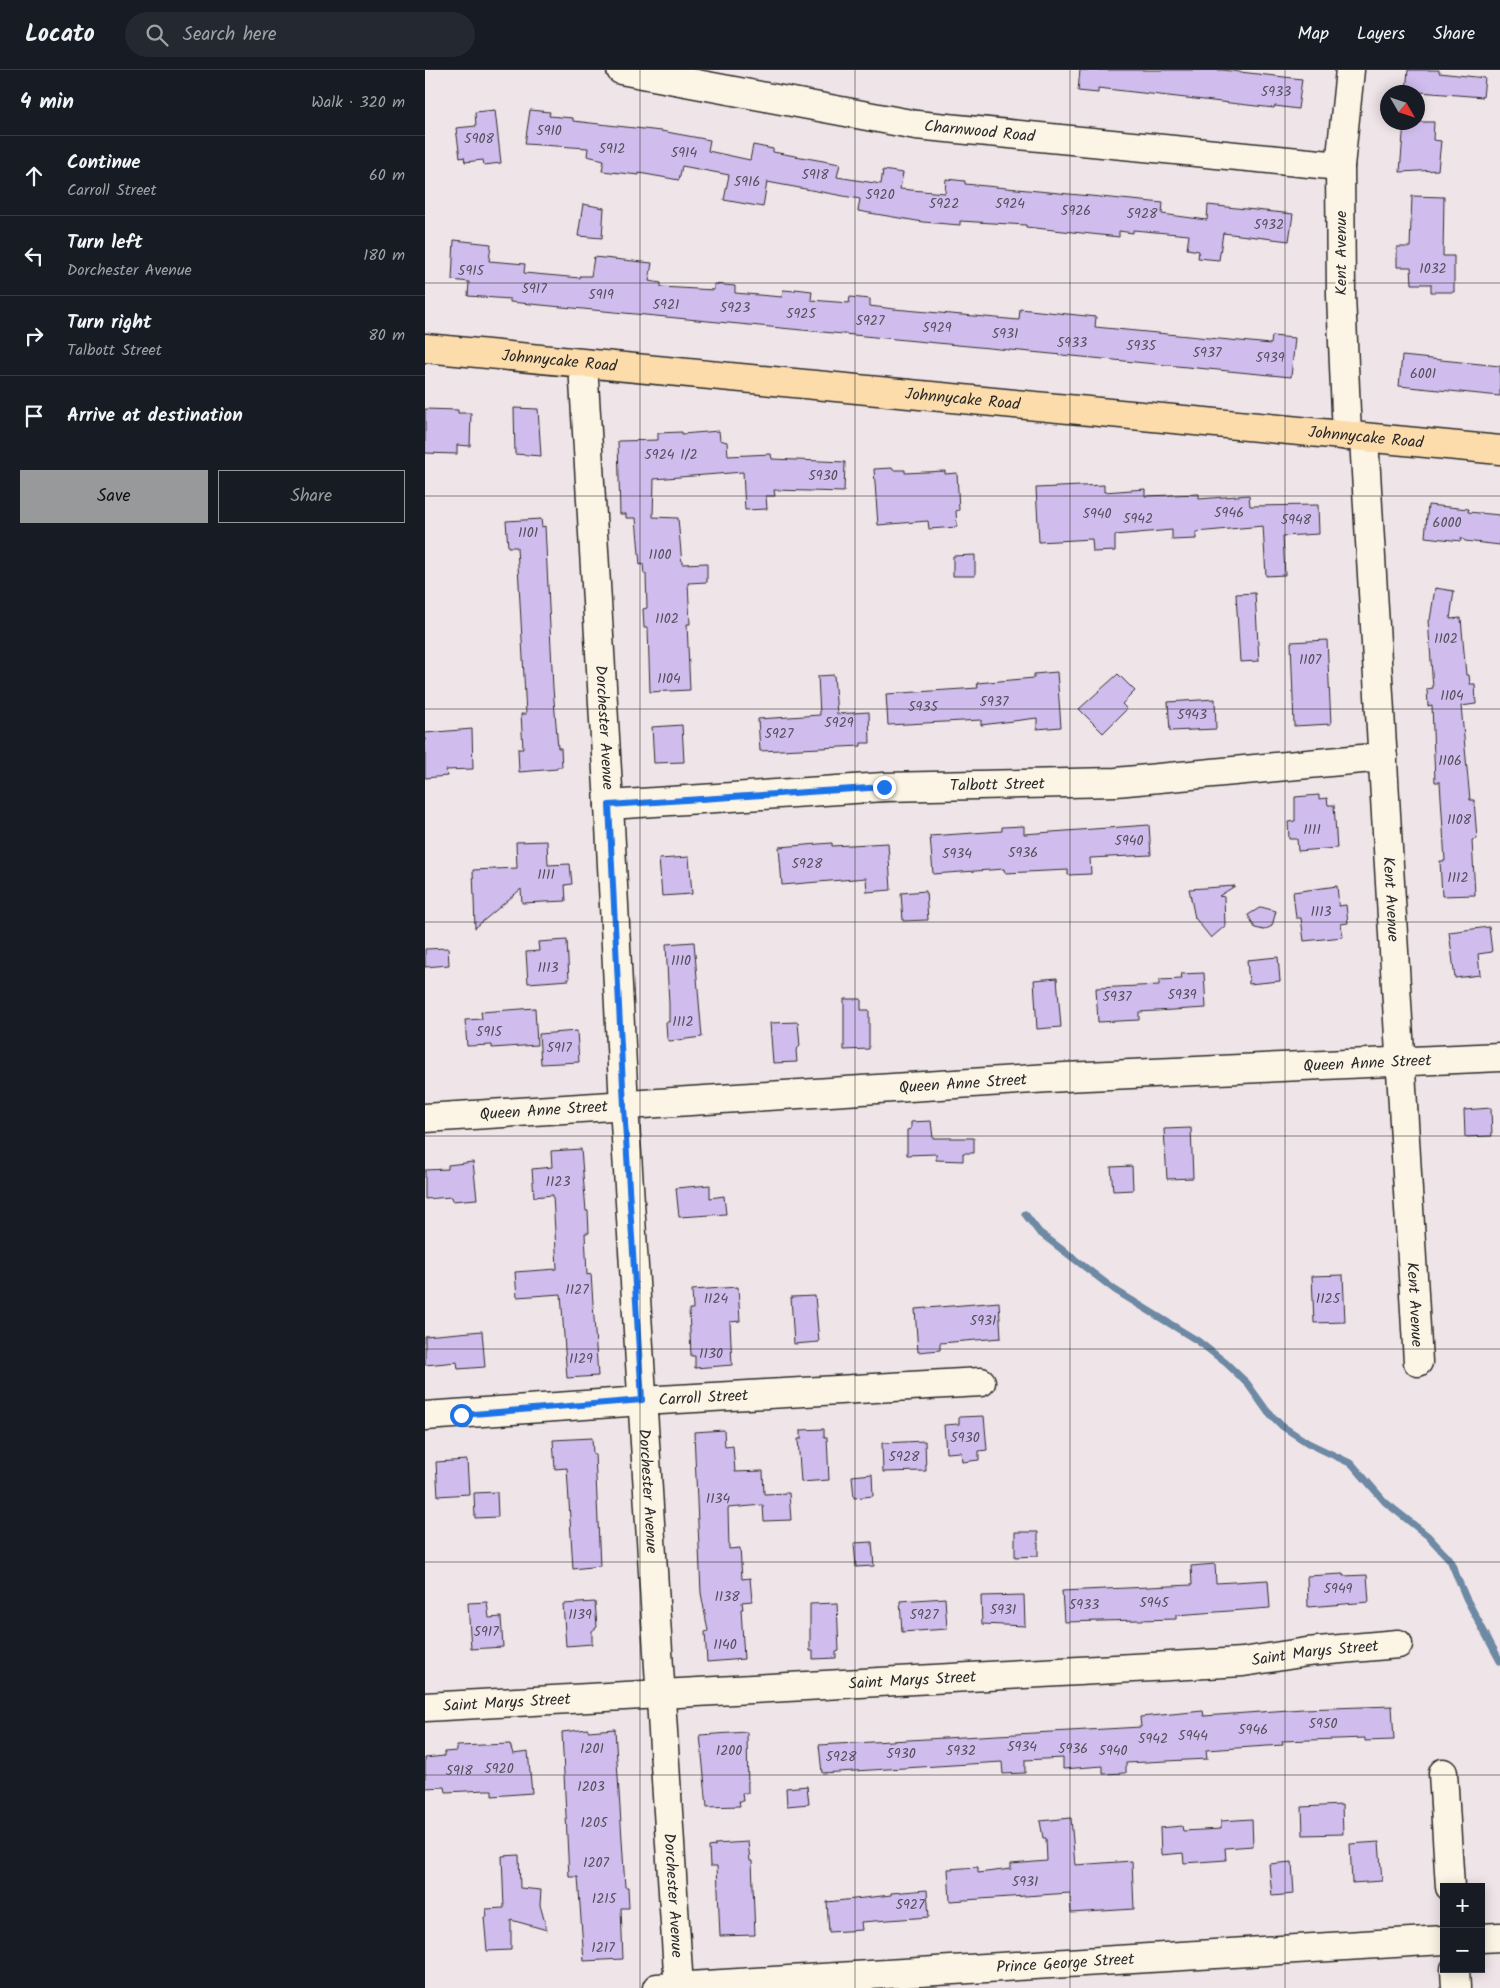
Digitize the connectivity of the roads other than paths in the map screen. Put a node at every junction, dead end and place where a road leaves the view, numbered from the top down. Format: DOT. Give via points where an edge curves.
graph roads {
  1 [pos="621,70"];
  2 [pos="1350,70"];
  3 [pos="1341,166"];
  4 [pos="425,348"];
  5 [pos="583,364"];
  6 [pos="1356,437"];
  7 [pos="1500,450"];
  8 [pos="1383,757"];
  9 [pos="609,805"];
  10 [pos="1500,1057"];
  11 [pos="1401,1063"];
  12 [pos="624,1106"];
  13 [pos="425,1118"];
  14 [pos="1418,1362"];
  15 [pos="981,1382"];
  16 [pos="642,1400"];
  17 [pos="425,1416"];
  18 [pos="1398,1644"];
  19 [pos="661,1694"];
  20 [pos="425,1707"];
  21 [pos="1443,1773"];
  22 [pos="1450,1883"];
  23 [pos="1500,1937"];
  24 [pos="1485,1938"];
  25 [pos="1440,1940"];
  26 [pos="1455,1973"];
  27 [pos="672,1988"];
  28 [pos="1456,1988"];
  1 -- 3 [label="street, Charnwood Road" via="917,125"];
  2 -- 3 [label="street, Kent Avenue"];
  3 -- 6 [label="street, Kent Avenue" via="1341,295"];
  4 -- 5 [label="main road, Johnnycake Road"];
  5 -- 6 [label="main road, Johnnycake Road"];
  5 -- 9 [label="street, Dorchester Avenue"];
  6 -- 7 [label="main road, Johnnycake Road"];
  6 -- 8 [label="street, Kent Avenue"];
  8 -- 9 [label="street, Talbott Street" via="1116,782 884,787"];
  8 -- 11 [label="street, Kent Avenue"];
  9 -- 12 [label="street, Dorchester Avenue"];
  10 -- 11 [label="street, Queen Anne Street"];
  11 -- 12 [label="street, Queen Anne Street" via="1065,1077"];
  11 -- 14 [label="street, Kent Avenue"];
  12 -- 13 [label="street, Queen Anne Street"];
  12 -- 16 [label="street, Dorchester Avenue"];
  15 -- 16 [label="street, Carroll Street"];
  16 -- 17 [label="street, Carroll Street"];
  16 -- 19 [label="street, Dorchester Avenue"];
  18 -- 19 [label="street, Saint Marys Street" via="1307,1652 1243,1662"];
  19 -- 20 [label="street, Saint Marys Street"];
  19 -- 27 [label="street, Dorchester Avenue"];
  21 -- 22 [label="street"];
  23 -- 24 [label="street"];
  25 -- 27 [label="street, Prince George Street"];
  26 -- 28 [label="street"];
}
